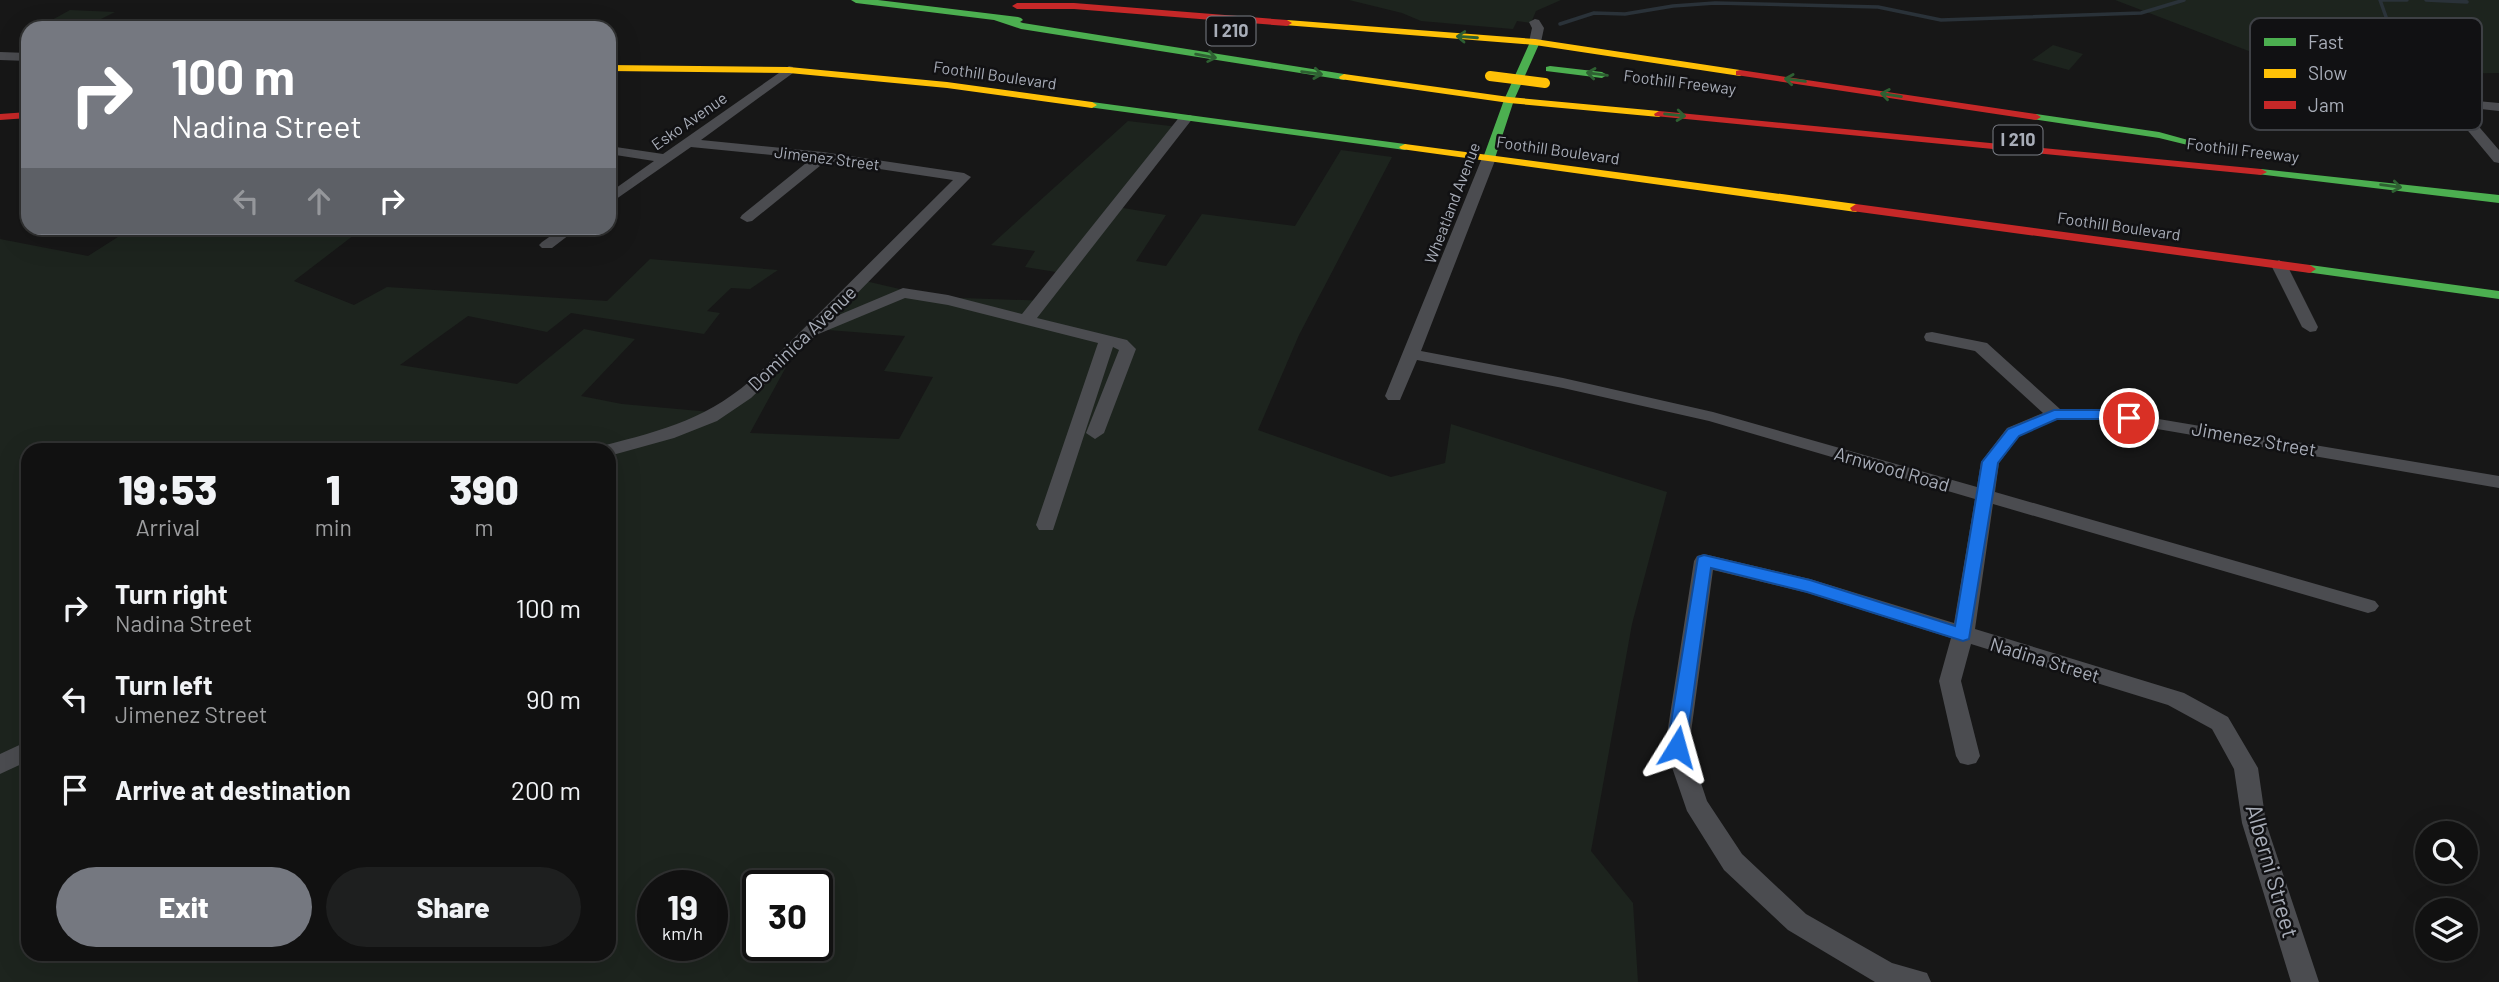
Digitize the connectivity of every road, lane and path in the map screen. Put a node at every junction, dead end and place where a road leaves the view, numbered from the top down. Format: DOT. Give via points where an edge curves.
graph roads {
  1 [pos="856,0"];
  2 [pos="967,0"];
  3 [pos="1017,6"];
  4 [pos="995,17"];
  5 [pos="1535,22"];
  6 [pos="1535,41"];
  7 [pos="1318,42"];
  8 [pos="1298,53"];
  9 [pos="0,56"];
  10 [pos="21,57"];
  11 [pos="616,68"];
  12 [pos="1486,69"];
  13 [pos="789,70"];
  14 [pos="1616,84"];
  15 [pos="1785,96"];
  16 [pos="1509,100"];
  17 [pos="1681,100"];
  18 [pos="21,116"];
  19 [pos="0,117"];
  20 [pos="1186,118"];
  21 [pos="2474,130"];
  22 [pos="689,143"];
  23 [pos="616,151"];
  24 [pos="823,156"];
  25 [pos="1489,158"];
  26 [pos="666,159"];
  27 [pos="2499,159"];
  28 [pos="964,177"];
  29 [pos="2351,181"];
  30 [pos="616,195"];
  31 [pos="2495,199"];
  32 [pos="747,218"];
  33 [pos="561,235"];
  34 [pos="547,245"];
  35 [pos="2278,265"];
  36 [pos="2499,295"];
  37 [pos="1027,319"];
  38 [pos="2310,327"];
  39 [pos="806,335"];
  40 [pos="1932,337"];
  41 [pos="1107,340"];
  42 [pos="1411,354"];
  43 [pos="1394,396"];
  44 [pos="2054,414"];
  45 [pos="1096,432"];
  46 [pos="616,448"];
  47 [pos="2499,482"];
  48 [pos="1986,497"];
  49 [pos="1046,525"];
  50 [pos="2368,606"];
  51 [pos="1963,635"];
  52 [pos="2220,723"];
  53 [pos="21,754"];
  54 [pos="1968,756"];
  55 [pos="0,765"];
  56 [pos="1917,982"];
  57 [pos="2305,982"];
  1 -- 4 [label="main road, I 210"];
  2 -- 3 [label="main road, I 210"];
  6 -- 3 [label="main road, one-way" via="1074,6"];
  3 -- 7 [label="main road, I 210"];
  4 -- 8 [label="main road, I 210"];
  4 -- 16 [label="main road, one-way" via="1021,26 1244,63"];
  5 -- 6 [label="street, Wheatland Avenue"];
  15 -- 6 [label="main road, Foothill Freeway / I 210, one-way" via="2207,145"];
  6 -- 16 [label="main road, Wheatland Avenue"];
  9 -- 10 [label="street"];
  11 -- 13 [label="main road, Foothill Boulevard"];
  12 -- 14 [label="main road, Foothill Freeway, bridge"];
  13 -- 20 [label="main road, Foothill Boulevard" via="947,85"];
  13 -- 22 [label="street, Esko Avenue"];
  16 -- 25 [label="main road, Wheatland Avenue"];
  16 -- 29 [label="main road, one-way"];
  17 -- 29 [label="main road, Foothill Freeway / I 210"];
  18 -- 19 [label="main road"];
  20 -- 25 [label="main road, Foothill Boulevard"];
  20 -- 37 [label="street"];
  21 -- 27 [label="street"];
  22 -- 24 [label="street, Jimenez Street"];
  22 -- 26 [label="street, Esko Avenue"];
  23 -- 26 [label="street"];
  24 -- 28 [label="street, Jimenez Street"];
  24 -- 32 [label="street"];
  25 -- 35 [label="main road, Foothill Boulevard"];
  25 -- 42 [label="street, Wheatland Avenue"];
  26 -- 30 [label="street, Esko Avenue"];
  28 -- 39 [label="street, Dominica Avenue"];
  29 -- 31 [label="main road, Foothill Freeway / I 210, one-way"];
  33 -- 34 [label="street"];
  35 -- 36 [label="main road, Foothill Boulevard"];
  35 -- 38 [label="street"];
  37 -- 39 [label="street" via="902,293"];
  37 -- 41 [label="street"];
  39 -- 46 [label="street, Dominica Avenue" via="725,409 704,421"];
  40 -- 44 [label="street" via="1982,346"];
  41 -- 45 [label="street" via="1128,349"];
  41 -- 49 [label="street"];
  42 -- 43 [label="street, Wheatland Avenue"];
  42 -- 48 [label="street, Arnwood Road" via="1713,417"];
  44 -- 47 [label="street, Jimenez Street" via="2105,415"];
  44 -- 48 [label="street, Jimenez Street" via="2013,432 1990,462"];
  48 -- 50 [label="street, Arnwood Road"];
  48 -- 51 [label="street, Jimenez Street"];
  51 -- 52 [label="street, Nadina Street" via="2176,699"];
  51 -- 54 [label="street, Jimenez Street" via="1950,681"];
  51 -- 56 [label="street, Nadina Street" via="1810,586 1704,561 1677,747 1696,804 1733,862 1797,922 1886,974"];
  52 -- 57 [label="street, Alberni Street" via="2246,768 2254,823"];
  53 -- 55 [label="street"];
}
